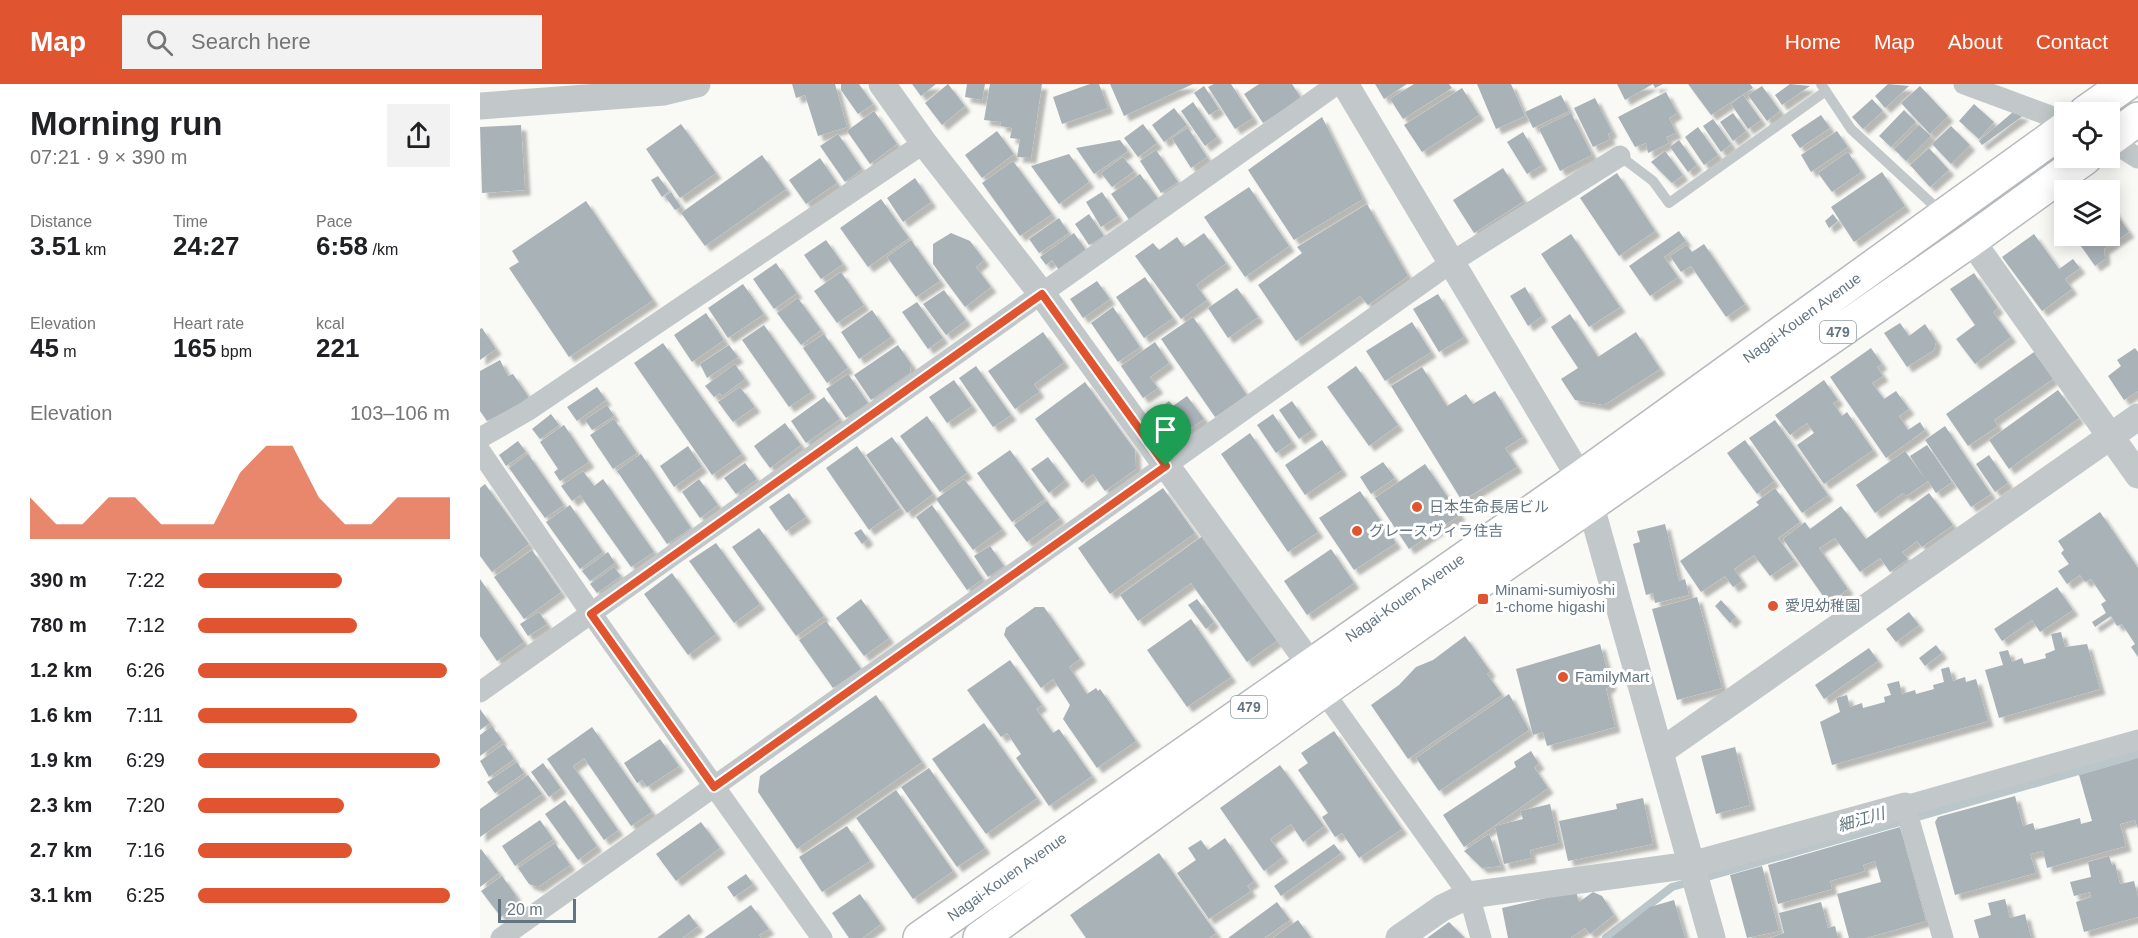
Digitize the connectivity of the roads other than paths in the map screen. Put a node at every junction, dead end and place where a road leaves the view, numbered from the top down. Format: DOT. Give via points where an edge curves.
graph roads {
  1 [pos="697,84"];
  2 [pos="882,84"];
  3 [pos="1337,84"];
  4 [pos="1345,84"];
  5 [pos="1965,84"];
  6 [pos="2126,84"];
  7 [pos="1823,88"];
  8 [pos="2100,102"];
  9 [pos="480,106"];
  10 [pos="2054,117"];
  11 [pos="2138,119"];
  12 [pos="2120,132"];
  13 [pos="2054,136"];
  14 [pos="924,143"];
  15 [pos="2120,147"];
  16 [pos="1620,156"];
  17 [pos="2138,158"];
  18 [pos="2071,168"];
  19 [pos="1944,215"];
  20 [pos="1971,240"];
  21 [pos="1452,262"];
  22 [pos="1042,294"];
  23 [pos="2138,417"];
  24 [pos="2111,436"];
  25 [pos="480,438"];
  26 [pos="480,451"];
  27 [pos="1166,466"];
  28 [pos="2138,475"];
  29 [pos="1585,491"];
  30 [pos="591,614"];
  31 [pos="1316,677"];
  32 [pos="480,692"];
  33 [pos="2138,740"];
  34 [pos="1660,752"];
  35 [pos="714,787"];
  36 [pos="1905,806"];
  37 [pos="1691,866"];
  38 [pos="1469,895"];
  39 [pos="501,938"];
  40 [pos="822,938"];
  41 [pos="920,938"];
  42 [pos="981,938"];
  43 [pos="1399,938"];
  44 [pos="1481,938"];
  45 [pos="1712,938"];
  46 [pos="1942,938"];
  1 -- 9 [label="street" via="664,92"];
  2 -- 14 [label="street"];
  3 -- 22 [label="street"];
  4 -- 21 [label="street"];
  5 -- 10 [label="street"];
  6 -- 8 [label="highway"];
  7 -- 16 [label="lane" via="1669,203 1653,181"];
  7 -- 19 [label="lane" via="1851,129"];
  11 -- 12 [label="highway"];
  13 -- 19 [label="highway, Nagai-Kouen Avenue / 479"];
  14 -- 22 [label="street"];
  14 -- 25 [label="street" via="527,411"];
  15 -- 17 [label="street"];
  16 -- 21 [label="street"];
  18 -- 20 [label="highway, Nagai-Kouen Avenue / 479"];
  19 -- 29 [label="highway, Nagai-Kouen Avenue / 479"];
  20 -- 24 [label="street"];
  20 -- 29 [label="highway, Nagai-Kouen Avenue / 479"];
  21 -- 27 [label="street"];
  21 -- 29 [label="street"];
  22 -- 27 [label="street"];
  22 -- 30 [label="street"];
  23 -- 24 [label="street"];
  24 -- 28 [label="street"];
  24 -- 34 [label="street"];
  26 -- 30 [label="street"];
  27 -- 31 [label="street"];
  27 -- 35 [label="street"];
  29 -- 31 [label="highway, Nagai-Kouen Avenue / 479"];
  29 -- 34 [label="street"];
  30 -- 32 [label="street"];
  30 -- 35 [label="street"];
  31 -- 38 [label="street"];
  31 -- 41 [label="highway, Nagai-Kouen Avenue / 479"];
  31 -- 42 [label="highway, Nagai-Kouen Avenue / 479"];
  33 -- 36 [label="street"];
  34 -- 37 [label="street"];
  35 -- 39 [label="street"];
  35 -- 40 [label="street"];
  36 -- 37 [label="street"];
  36 -- 46 [label="street"];
  37 -- 38 [label="street"];
  37 -- 45 [label="street"];
  38 -- 43 [label="street" via="1442,908"];
  38 -- 44 [label="street"];
}
